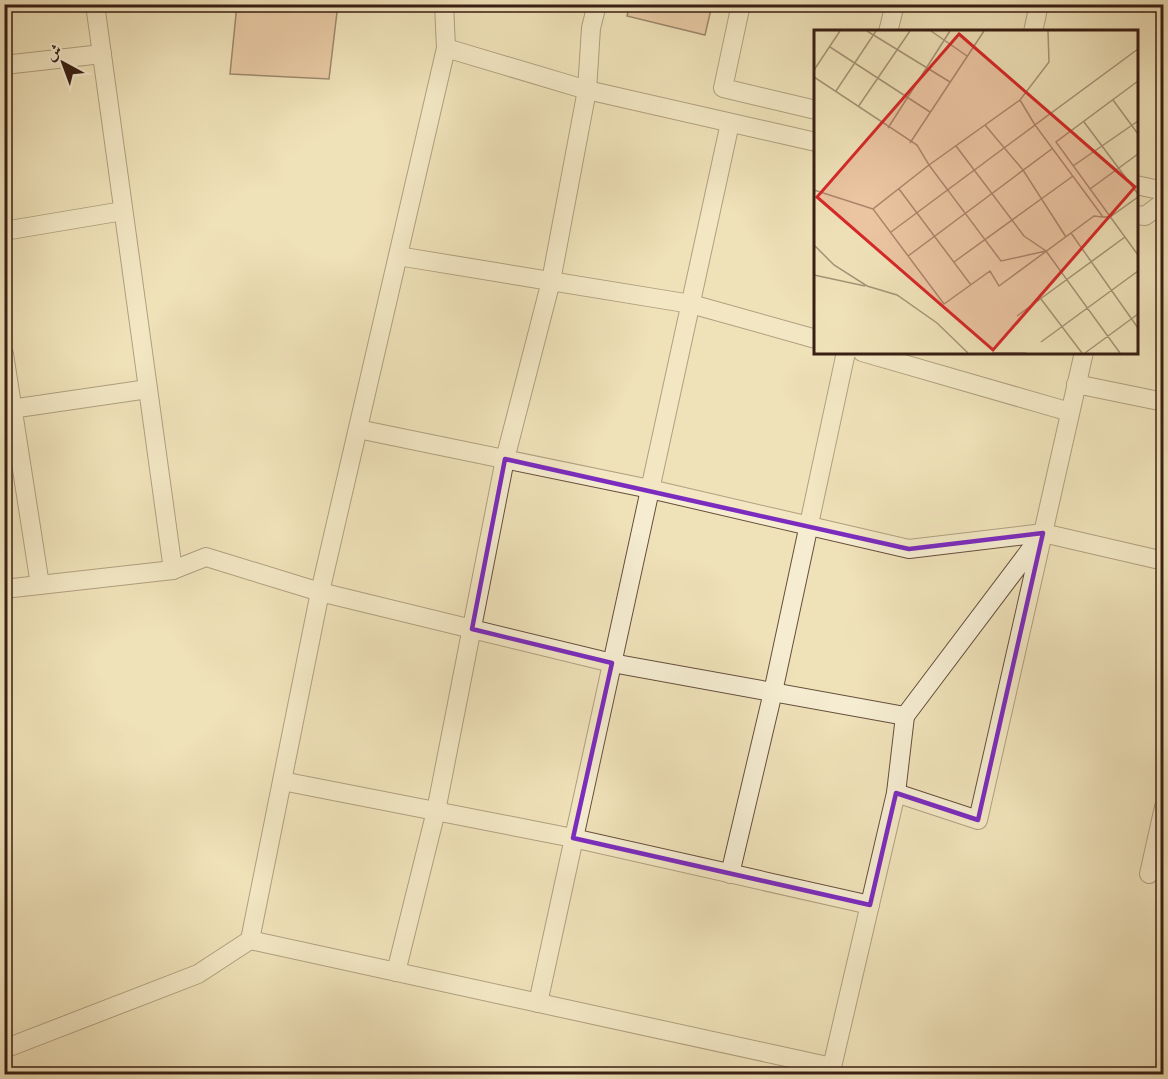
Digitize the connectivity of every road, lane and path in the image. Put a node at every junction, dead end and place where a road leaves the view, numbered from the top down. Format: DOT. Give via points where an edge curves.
graph roads {
  1 [pos="95,4"];
  2 [pos="444,4"];
  3 [pos="597,4"];
  4 [pos="741,4"];
  5 [pos="895,4"];
  6 [pos="1039,4"];
  7 [pos="888,30"];
  8 [pos="1033,30"];
  9 [pos="447,48"];
  10 [pos="102,54"];
  11 [pos="4,65"];
  12 [pos="587,90"];
  13 [pos="814,110"];
  14 [pos="730,123"];
  15 [pos="814,142"];
  16 [pos="1138,185"];
  17 [pos="1164,191"];
  18 [pos="1164,202"];
  19 [pos="123,211"];
  20 [pos="1139,218"];
  21 [pos="4,231"];
  22 [pos="398,256"];
  23 [pos="551,281"];
  24 [pos="691,304"];
  25 [pos="814,338"];
  26 [pos="4,354"];
  27 [pos="846,354"];
  28 [pos="869,354"];
  29 [pos="1084,354"];
  30 [pos="1076,384"];
  31 [pos="148,389"];
  32 [pos="1164,402"];
  33 [pos="8,410"];
  34 [pos="1070,412"];
  35 [pos="358,429"];
  36 [pos="505,459"];
  37 [pos="650,489"];
  38 [pos="809,526"];
  39 [pos="1043,533"];
  40 [pos="1164,561"];
  41 [pos="173,570"];
  42 [pos="40,585"];
  43 [pos="4,589"];
  44 [pos="320,592"];
  45 [pos="472,629"];
  46 [pos="612,663"];
  47 [pos="773,692"];
  48 [pos="905,716"];
  49 [pos="282,782"];
  50 [pos="896,793"];
  51 [pos="1164,807"];
  52 [pos="436,812"];
  53 [pos="573,838"];
  54 [pos="730,874"];
  55 [pos="1149,874"];
  56 [pos="870,905"];
  57 [pos="250,940"];
  58 [pos="396,972"];
  59 [pos="538,1003"];
  60 [pos="4,1049"];
  1 -- 10 [label="street"];
  2 -- 9 [label="street"];
  3 -- 12 [label="street" via="591,28"];
  4 -- 13 [label="street" via="723,88"];
  5 -- 7 [label="street"];
  6 -- 8 [label="street"];
  9 -- 12 [label="street"];
  9 -- 22 [label="street"];
  10 -- 11 [label="street"];
  10 -- 19 [label="street"];
  12 -- 14 [label="street"];
  12 -- 23 [label="street"];
  14 -- 15 [label="street"];
  14 -- 24 [label="street"];
  16 -- 17 [label="street"];
  18 -- 20 [label="street"];
  19 -- 21 [label="street"];
  19 -- 31 [label="street"];
  22 -- 23 [label="street"];
  22 -- 35 [label="street"];
  23 -- 24 [label="street"];
  23 -- 36 [label="street"];
  24 -- 25 [label="street"];
  24 -- 37 [label="street"];
  26 -- 33 [label="street"];
  27 -- 38 [label="street"];
  28 -- 34 [label="street"];
  29 -- 30 [label="street"];
  30 -- 32 [label="street"];
  30 -- 34 [label="street"];
  31 -- 33 [label="street"];
  31 -- 41 [label="street"];
  33 -- 42 [label="street"];
  34 -- 39 [label="street"];
  35 -- 36 [label="street"];
  35 -- 44 [label="street"];
  36 -- 37 [label="street"];
  36 -- 45 [label="street"];
  37 -- 38 [label="street"];
  37 -- 46 [label="street"];
  38 -- 39 [label="street" via="909,549"];
  38 -- 47 [label="street"];
  39 -- 40 [label="street"];
  39 -- 48 [label="street"];
  39 -- 50 [label="street" via="978,820"];
  41 -- 42 [label="street"];
  41 -- 44 [label="street" via="206,557"];
  42 -- 43 [label="street"];
  44 -- 45 [label="street"];
  44 -- 49 [label="street"];
  45 -- 46 [label="street"];
  45 -- 52 [label="street"];
  46 -- 47 [label="street"];
  46 -- 53 [label="street"];
  47 -- 48 [label="street"];
  47 -- 54 [label="street"];
  48 -- 50 [label="street"];
  49 -- 52 [label="street"];
  49 -- 57 [label="street"];
  50 -- 56 [label="street"];
  51 -- 55 [label="street"];
  52 -- 53 [label="street"];
  52 -- 58 [label="street"];
  53 -- 54 [label="street"];
  53 -- 59 [label="street"];
  54 -- 56 [label="street"];
  56 -- 59 [label="street" via="832,1067"];
  57 -- 58 [label="street"];
  57 -- 60 [label="street" via="198,974"];
  58 -- 59 [label="street"];
}
